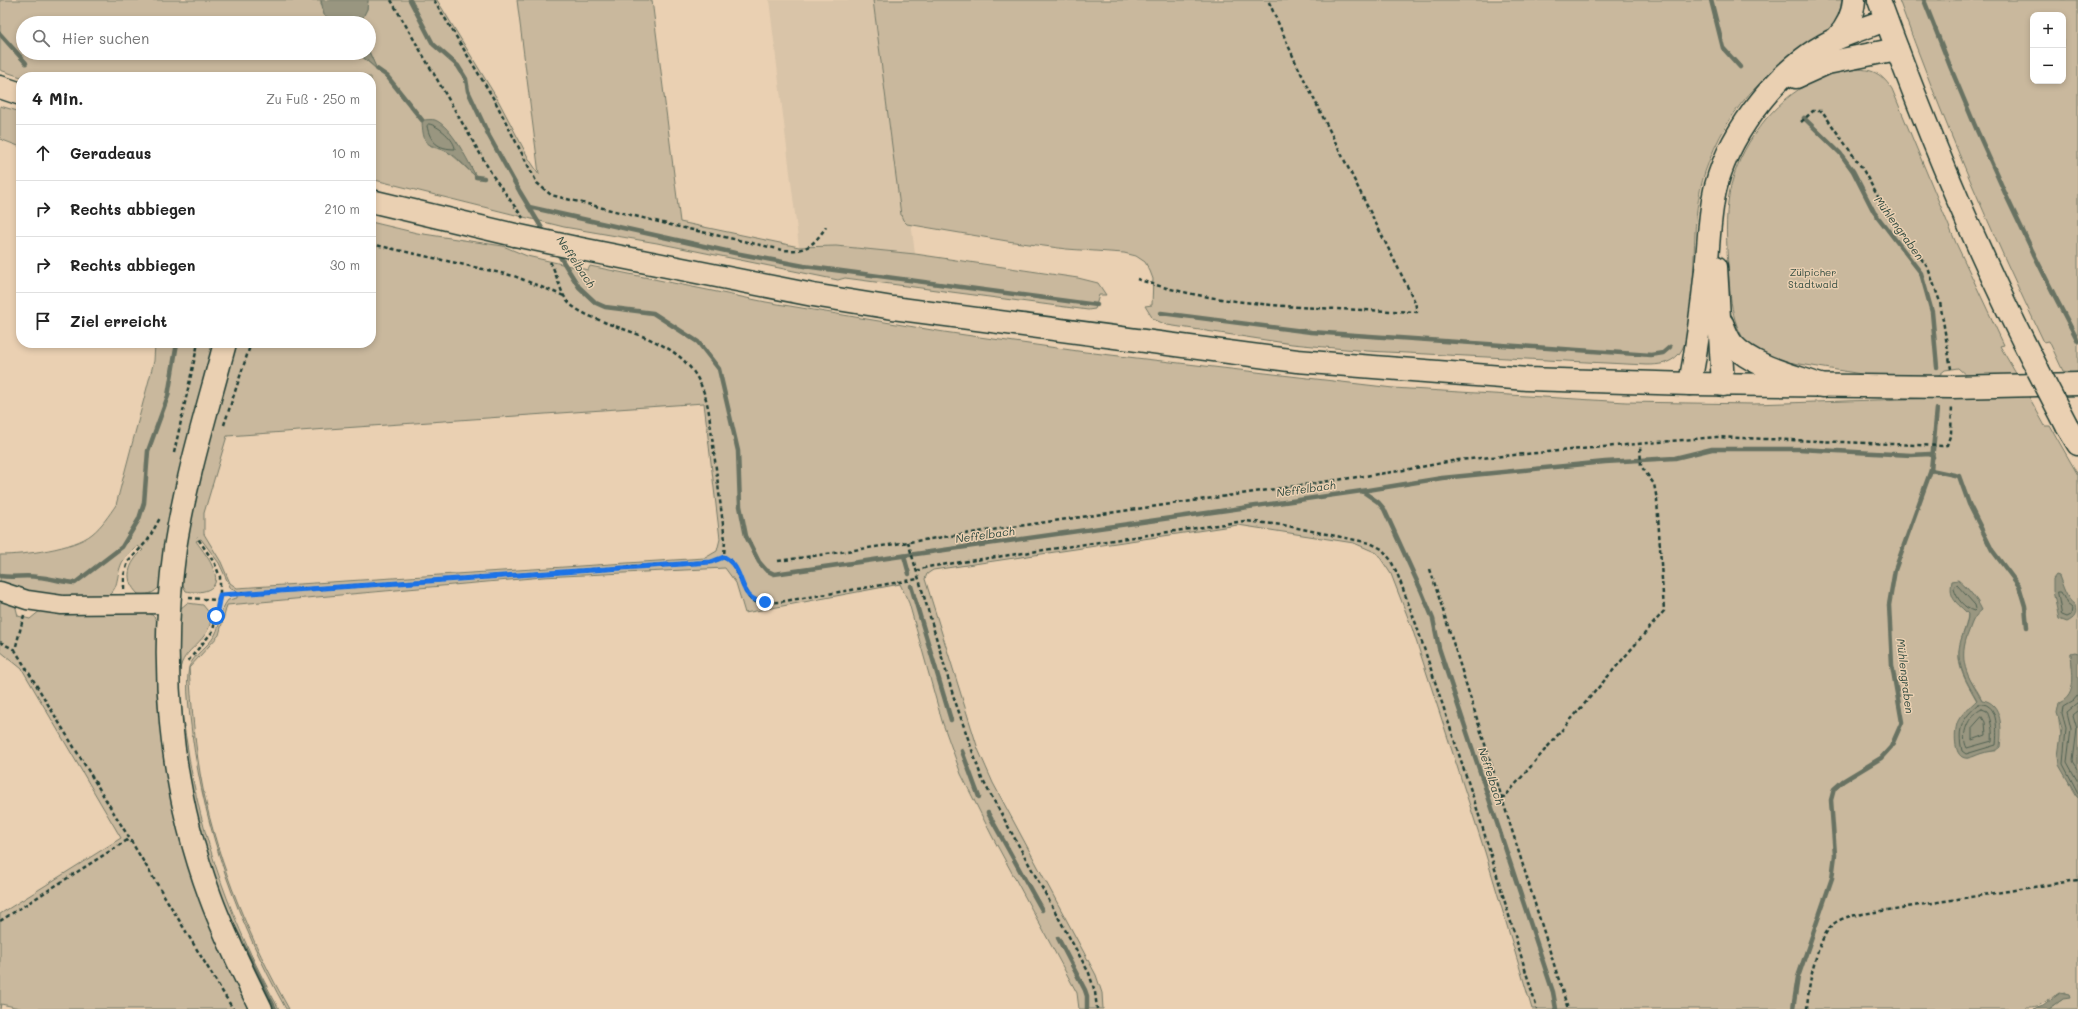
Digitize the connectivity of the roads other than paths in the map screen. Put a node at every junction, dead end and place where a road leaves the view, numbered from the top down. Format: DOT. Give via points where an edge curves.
graph roads {
  1 [pos="1854,0"];
  2 [pos="1879,0"];
  3 [pos="1886,20"];
  4 [pos="1837,38"];
  5 [pos="1897,49"];
  6 [pos="0,87"];
  7 [pos="16,92"];
  8 [pos="1761,102"];
  9 [pos="376,202"];
  10 [pos="1712,212"];
  11 [pos="1721,322"];
  12 [pos="224,348"];
  13 [pos="1690,384"];
  14 [pos="2078,384"];
  15 [pos="1723,385"];
  16 [pos="1823,386"];
  17 [pos="2078,444"];
  18 [pos="0,591"];
  19 [pos="170,600"];
  20 [pos="262,1009"];
  1 -- 4 [label="main road" via="1846,28"];
  2 -- 3 [label="main road"];
  3 -- 4 [label="main road"];
  3 -- 5 [label="main road"];
  4 -- 8 [label="main road" via="1797,64"];
  5 -- 8 [label="main road" via="1818,66"];
  5 -- 17 [label="main road, bridge" via="1964,213 2024,343"];
  6 -- 7 [label="main road"];
  8 -- 10 [label="main road" via="1743,125 1725,158"];
  9 -- 13 [label="main road, bridge" via="520,228 576,248 813,296 886,307 1297,361 1527,379"];
  10 -- 11 [label="main road"];
  10 -- 13 [label="main road" via="1701,319"];
  11 -- 15 [label="main road"];
  11 -- 16 [label="main road" via="1733,346 1748,358"];
  12 -- 19 [label="main road" via="186,490"];
  13 -- 15 [label="main road"];
  14 -- 16 [label="main road" via="1952,387"];
  15 -- 16 [label="main road"];
  18 -- 19 [label="street" via="28,600 75,605"];
  19 -- 20 [label="main road" via="169,696 182,797 210,895 241,969"];
}
